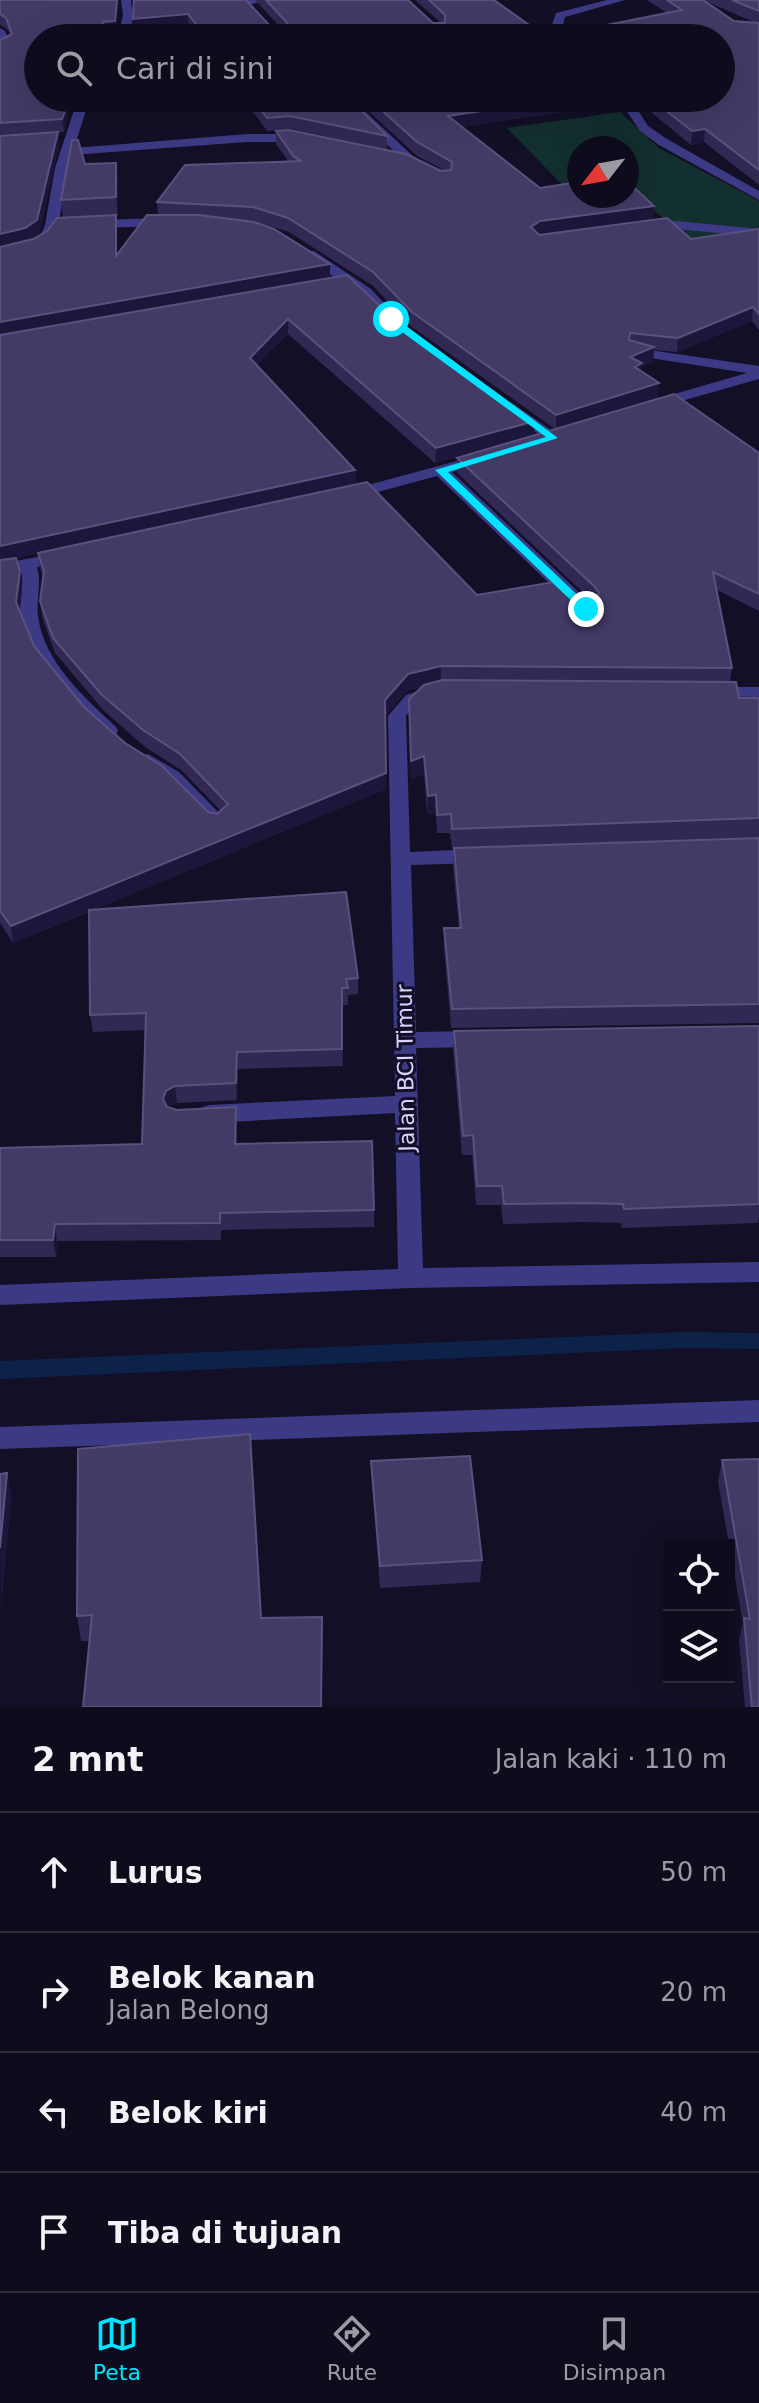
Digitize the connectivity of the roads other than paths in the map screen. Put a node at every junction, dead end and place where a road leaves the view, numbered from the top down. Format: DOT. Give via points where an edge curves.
graph roads {
  1 [pos="126,0"];
  2 [pos="267,0"];
  3 [pos="620,0"];
  4 [pos="249,5"];
  5 [pos="126,24"];
  6 [pos="557,24"];
  7 [pos="0,31"];
  8 [pos="0,47"];
  9 [pos="77,112"];
  10 [pos="360,112"];
  11 [pos="633,112"];
  12 [pos="318,140"];
  13 [pos="66,152"];
  14 [pos="385,154"];
  15 [pos="759,196"];
  16 [pos="178,223"];
  17 [pos="52,225"];
  18 [pos="633,229"];
  19 [pos="759,233"];
  20 [pos="292,243"];
  21 [pos="0,255"];
  22 [pos="405,332"];
  23 [pos="636,352"];
  24 [pos="759,372"];
  25 [pos="504,401"];
  26 [pos="635,411"];
  27 [pos="553,438"];
  28 [pos="495,456"];
  29 [pos="440,470"];
  30 [pos="328,500"];
  31 [pos="77,554"];
  32 [pos="27,564"];
  33 [pos="0,569"];
  34 [pos="586,609"];
  35 [pos="457,690"];
  36 [pos="695,691"];
  37 [pos="759,692"];
  38 [pos="217,822"];
  39 [pos="496,856"];
  40 [pos="403,859"];
  41 [pos="496,1039"];
  42 [pos="403,1040"];
  43 [pos="405,1104"];
  44 [pos="178,1115"];
  45 [pos="759,1272"];
  46 [pos="411,1278"];
  47 [pos="0,1295"];
  48 [pos="759,1411"];
  49 [pos="0,1438"];
  1 -- 5 [label="street"];
  2 -- 4 [label="street"];
  3 -- 6 [label="street" via="560,15"];
  7 -- 8 [label="street" via="5,45"];
  9 -- 13 [label="street" via="65,138"];
  10 -- 14 [label="street" via="417,163"];
  11 -- 15 [label="street" via="663,142"];
  12 -- 13 [label="street" via="261,137"];
  13 -- 17 [label="street"];
  16 -- 17 [label="street"];
  17 -- 21 [label="street" via="39,244"];
  18 -- 19 [label="street" via="678,223"];
  20 -- 22 [label="street" via="341,283 366,292"];
  23 -- 24 [label="street"];
  24 -- 26 [label="street"];
  25 -- 27 [label="street"];
  28 -- 29 [label="street"];
  29 -- 30 [label="street"];
  29 -- 34 [label="street"];
  31 -- 32 [label="street"];
  32 -- 33 [label="street"];
  32 -- 38 [label="street" via="34,586 30,617 44,656 95,717 172,776"];
  35 -- 40 [label="street, Jalan BCI Timur" via="423,692 405,702 397,716"];
  36 -- 37 [label="street"];
  39 -- 40 [label="street"];
  40 -- 42 [label="street, Jalan BCI Timur"];
  41 -- 42 [label="street"];
  42 -- 43 [label="street, Jalan BCI Timur"];
  43 -- 44 [label="street"];
  43 -- 46 [label="street, Jalan BCI Timur"];
  45 -- 46 [label="street"];
  46 -- 47 [label="street"];
  48 -- 49 [label="street"];
}
